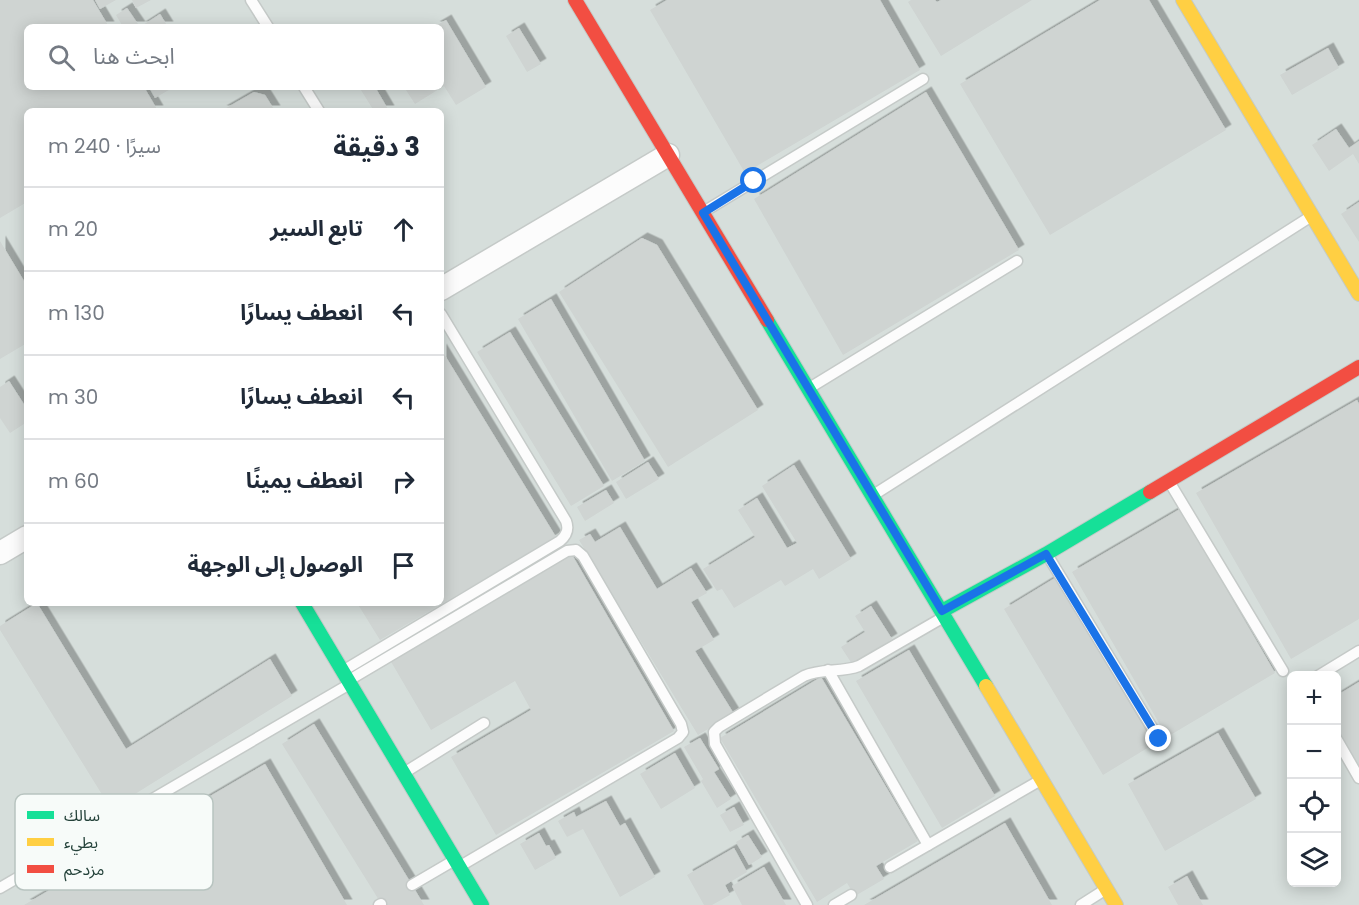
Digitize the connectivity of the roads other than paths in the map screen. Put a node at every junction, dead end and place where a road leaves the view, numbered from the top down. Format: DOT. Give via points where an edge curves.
graph roads {
  1 [pos="251,0"];
  2 [pos="575,0"];
  3 [pos="1183,0"];
  4 [pos="266,24"];
  5 [pos="923,79"];
  6 [pos="306,90"];
  7 [pos="317,108"];
  8 [pos="668,155"];
  9 [pos="703,213"];
  10 [pos="1312,215"];
  11 [pos="1017,261"];
  12 [pos="444,287"];
  13 [pos="1359,294"];
  14 [pos="444,320"];
  15 [pos="1359,368"];
  16 [pos="808,389"];
  17 [pos="1168,481"];
  18 [pos="872,496"];
  19 [pos="24,539"];
  20 [pos="0,553"];
  21 [pos="1046,554"];
  22 [pos="304,606"];
  23 [pos="943,614"];
  24 [pos="1359,651"];
  25 [pos="828,670"];
  26 [pos="1283,671"];
  27 [pos="1325,671"];
  28 [pos="348,678"];
  29 [pos="484,723"];
  30 [pos="1159,739"];
  31 [pos="1341,747"];
  32 [pos="404,773"];
  33 [pos="1359,778"];
  34 [pos="1042,779"];
  35 [pos="156,794"];
  36 [pos="928,845"];
  37 [pos="457,863"];
  38 [pos="890,867"];
  39 [pos="15,879"];
  40 [pos="412,885"];
  41 [pos="0,888"];
  42 [pos="1106,890"];
  43 [pos="851,895"];
  44 [pos="482,905"];
  45 [pos="807,905"];
  46 [pos="834,905"];
  47 [pos="1081,905"];
  48 [pos="1116,905"];
  1 -- 4 [label="lane"];
  2 -- 8 [label="street"];
  3 -- 10 [label="street"];
  5 -- 9 [label="lane"];
  6 -- 7 [label="lane"];
  8 -- 9 [label="street"];
  8 -- 12 [label="street"];
  9 -- 16 [label="street"];
  10 -- 13 [label="street"];
  10 -- 18 [label="lane"];
  11 -- 16 [label="lane"];
  14 -- 28 [label="lane" via="566,520 567,532 560,541"];
  15 -- 17 [label="street"];
  16 -- 18 [label="street"];
  17 -- 21 [label="street"];
  17 -- 26 [label="lane"];
  18 -- 23 [label="street"];
  19 -- 20 [label="street"];
  21 -- 23 [label="street"];
  21 -- 30 [label="lane"];
  22 -- 28 [label="street"];
  23 -- 25 [label="lane" via="859,666"];
  23 -- 34 [label="street"];
  24 -- 27 [label="lane"];
  25 -- 36 [label="lane"];
  25 -- 45 [label="lane" via="804,675 719,727 713,736"];
  28 -- 32 [label="street"];
  28 -- 35 [label="lane"];
  28 -- 37 [label="lane" via="567,551 576,550 583,556 683,732"];
  29 -- 32 [label="lane"];
  31 -- 33 [label="lane"];
  32 -- 37 [label="street"];
  34 -- 36 [label="lane"];
  34 -- 42 [label="street"];
  36 -- 38 [label="lane"];
  37 -- 40 [label="lane"];
  37 -- 44 [label="street"];
  39 -- 41 [label="lane"];
  42 -- 47 [label="lane"];
  42 -- 48 [label="street"];
  43 -- 46 [label="lane"];
}
